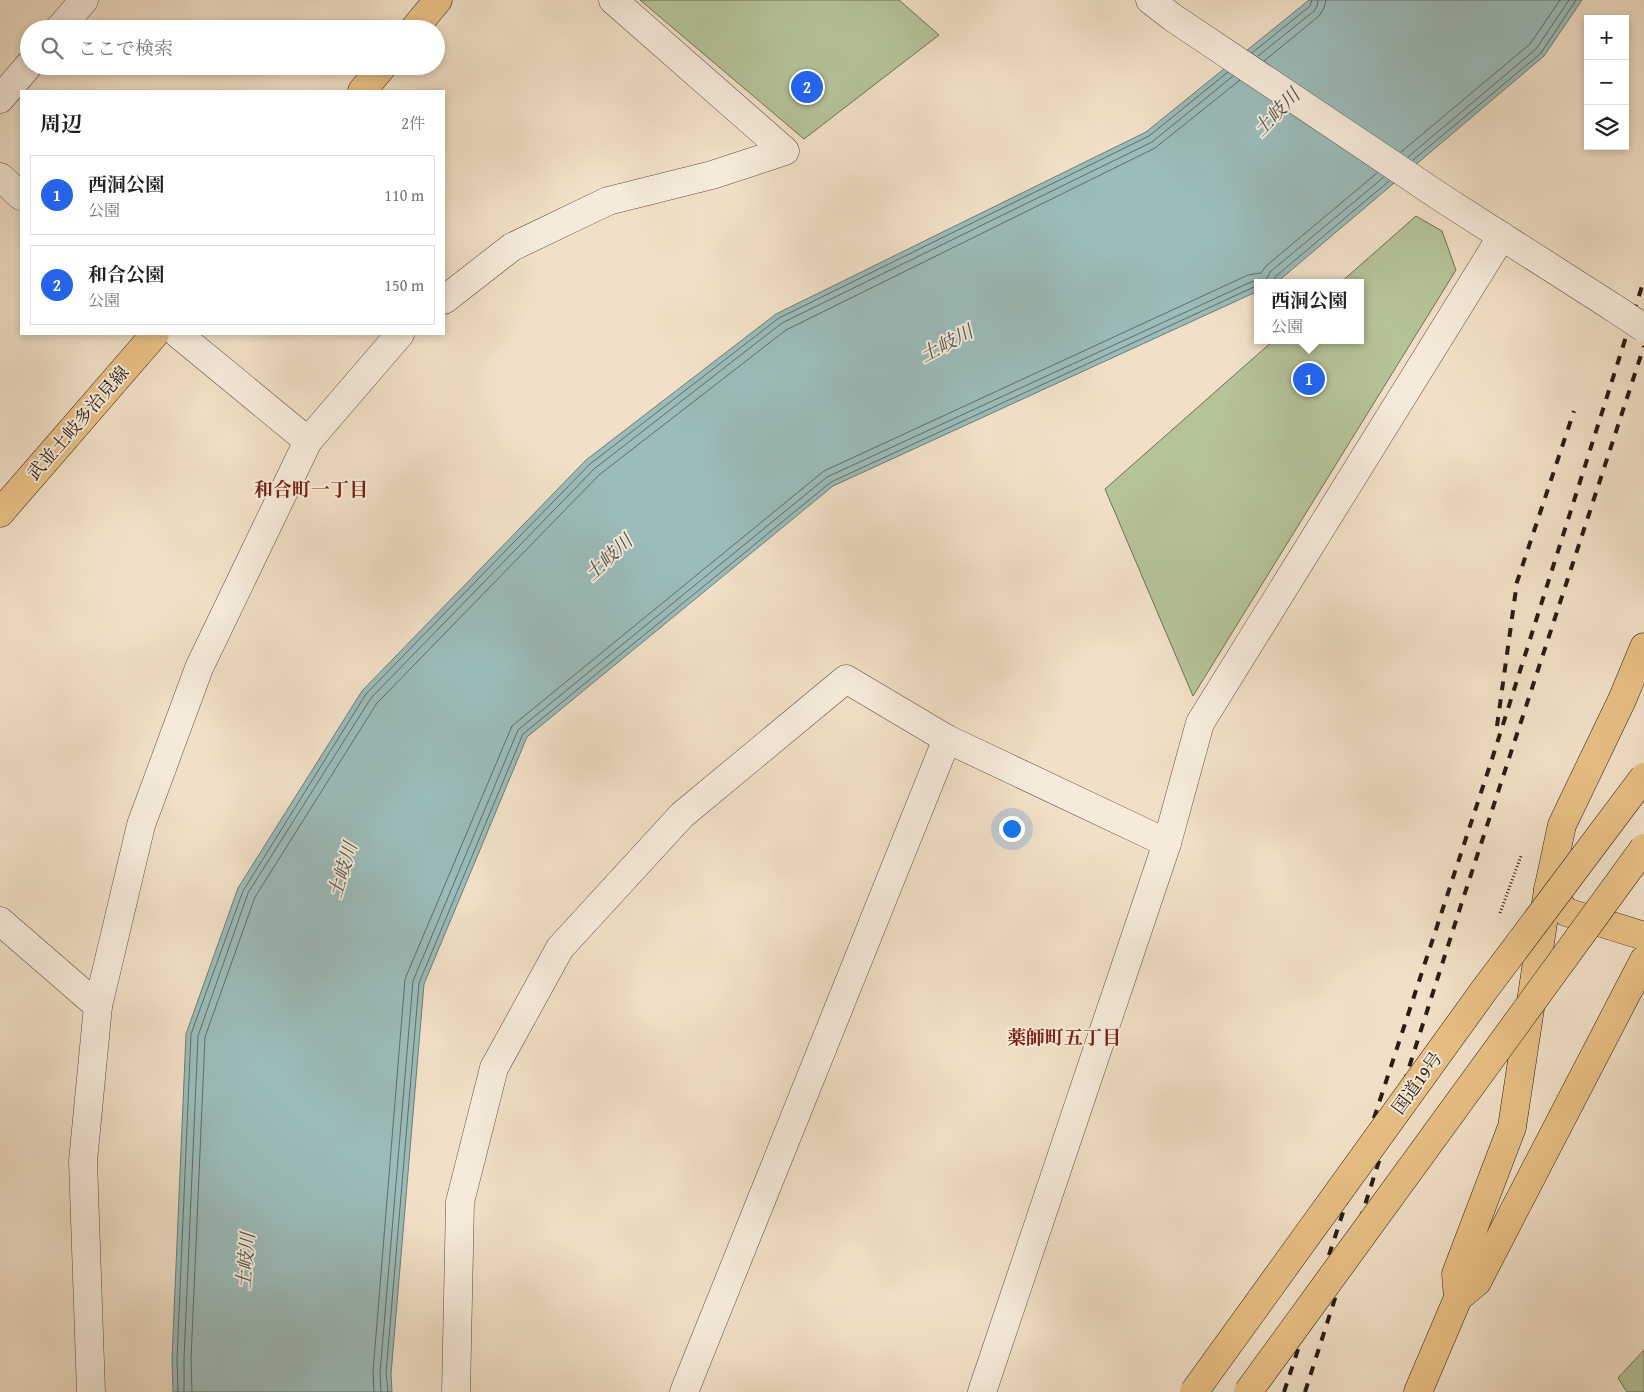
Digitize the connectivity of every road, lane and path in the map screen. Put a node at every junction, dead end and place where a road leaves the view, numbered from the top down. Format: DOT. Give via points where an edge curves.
graph roads {
  1 [pos="84,0"];
  2 [pos="438,0"];
  3 [pos="613,0"];
  4 [pos="1150,0"];
  5 [pos="67,20"];
  6 [pos="421,20"];
  7 [pos="21,75"];
  8 [pos="375,75"];
  9 [pos="363,90"];
  10 [pos="0,100"];
  11 [pos="0,177"];
  12 [pos="20,195"];
  13 [pos="1502,236"];
  14 [pos="445,299"];
  15 [pos="1644,328"];
  16 [pos="154,335"];
  17 [pos="179,335"];
  18 [pos="399,335"];
  19 [pos="308,441"];
  20 [pos="0,513"];
  21 [pos="1644,647"];
  22 [pos="947,739"];
  23 [pos="1644,777"];
  24 [pos="1167,843"];
  25 [pos="1644,848"];
  26 [pos="1523,851"];
  27 [pos="1548,890"];
  28 [pos="1500,913"];
  29 [pos="0,921"];
  30 [pos="1644,936"];
  31 [pos="1644,960"];
  32 [pos="98,1006"];
  33 [pos="1458,1298"];
  34 [pos="91,1392"];
  35 [pos="456,1392"];
  36 [pos="684,1392"];
  37 [pos="982,1392"];
  38 [pos="1194,1392"];
  39 [pos="1248,1392"];
  40 [pos="1418,1392"];
  1 -- 5 [label="street"];
  2 -- 6 [label="main road"];
  3 -- 14 [label="street" via="785,151 712,175 608,201 512,247"];
  4 -- 13 [label="street"];
  7 -- 10 [label="street"];
  8 -- 9 [label="main road"];
  11 -- 12 [label="street"];
  13 -- 15 [label="street, bridge"];
  13 -- 24 [label="street" via="1200,723"];
  16 -- 20 [label="main road, 武並土岐多治見線"];
  17 -- 19 [label="street"];
  18 -- 19 [label="street"];
  19 -- 32 [label="street" via="199,668 144,816"];
  21 -- 27 [label="main road" via="1562,825"];
  22 -- 24 [label="street"];
  22 -- 35 [label="street" via="846,679 682,814 560,948 494,1068 460,1202"];
  22 -- 36 [label="street"];
  23 -- 38 [label="main road, 国道19号, bridge" via="1484,989"];
  24 -- 37 [label="street"];
  25 -- 39 [label="main road, bridge"];
  26 -- 28 [label="path"];
  27 -- 30 [label="main road" via="1566,912"];
  27 -- 33 [label="main road" via="1512,1127 1456,1274"];
  29 -- 32 [label="street"];
  31 -- 33 [label="main road" via="1476,1282"];
  32 -- 34 [label="street" via="82,1161"];
  33 -- 40 [label="main road"];
}
